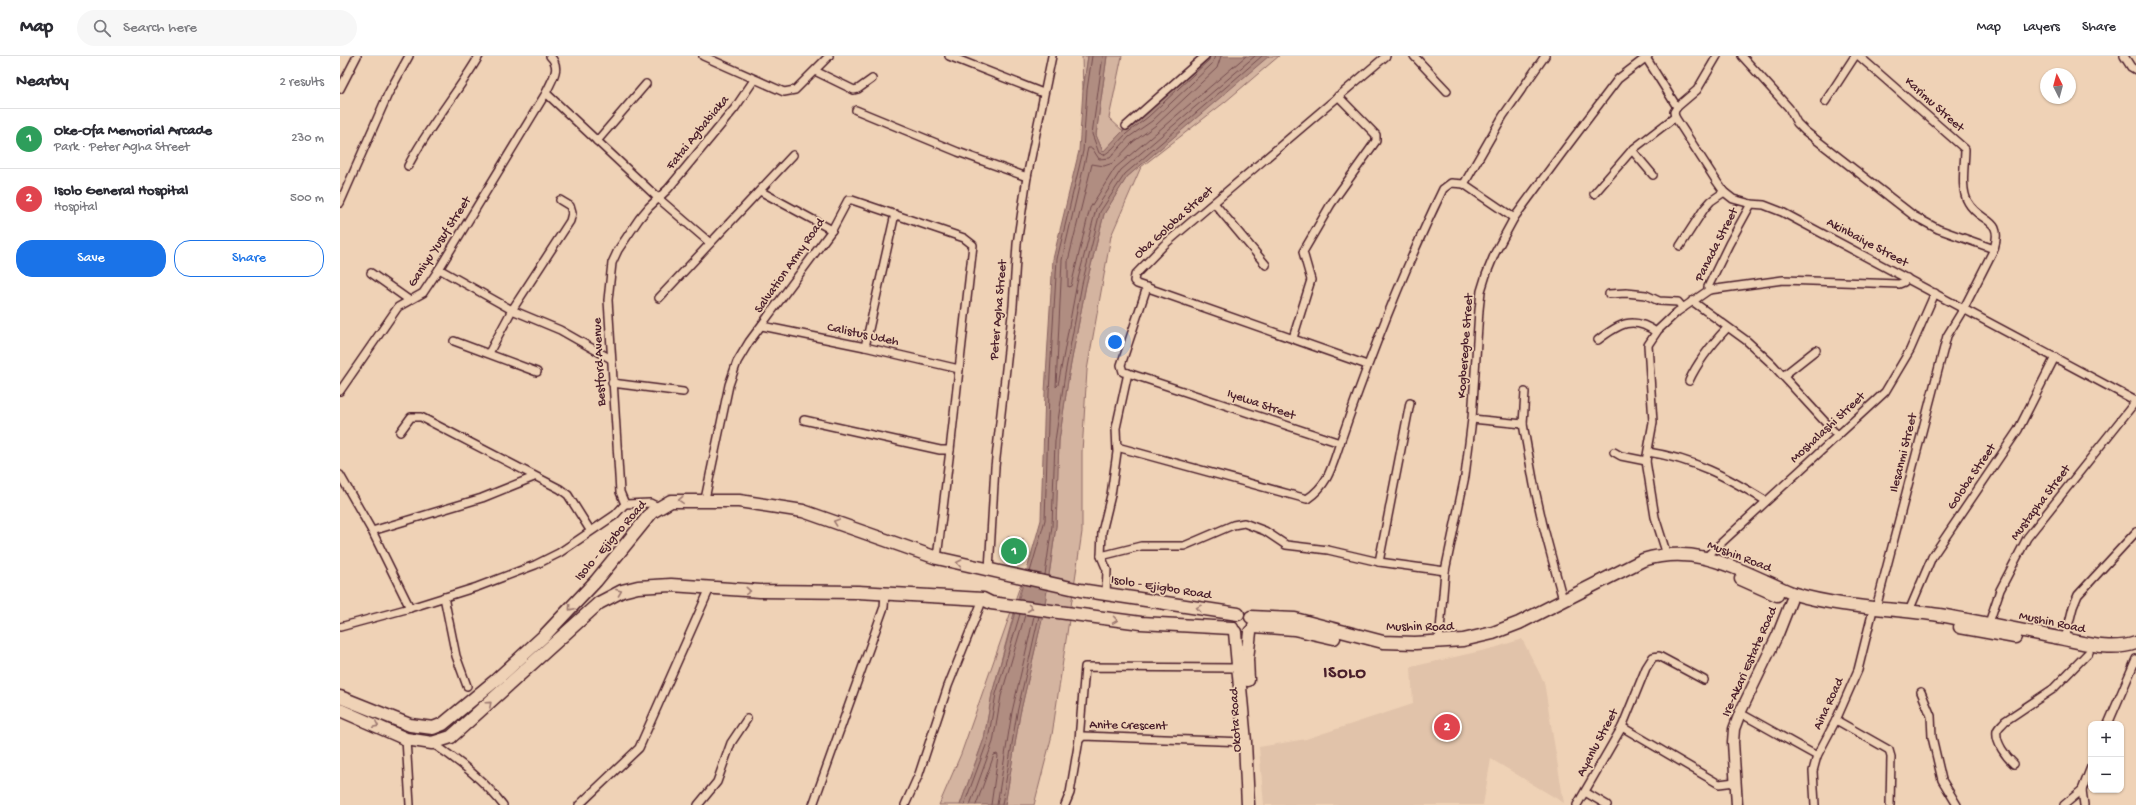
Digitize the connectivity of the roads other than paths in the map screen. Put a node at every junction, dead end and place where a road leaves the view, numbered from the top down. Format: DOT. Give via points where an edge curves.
graph roads {
  1 [pos="357,56"];
  2 [pos="409,56"];
  3 [pos="479,56"];
  4 [pos="550,56"];
  5 [pos="703,56"];
  6 [pos="829,56"];
  7 [pos="950,56"];
  8 [pos="1052,56"];
  9 [pos="1204,56"];
  10 [pos="1386,56"];
  11 [pos="1414,56"];
  12 [pos="1545,56"];
  13 [pos="1646,56"];
  14 [pos="1717,56"];
  15 [pos="1742,56"];
  16 [pos="1855,56"];
  17 [pos="1859,56"];
  18 [pos="2124,56"];
  19 [pos="2136,70"];
  20 [pos="815,71"];
  21 [pos="872,78"];
  22 [pos="754,80"];
  23 [pos="646,84"];
  24 [pos="340,89"];
  25 [pos="1447,91"];
  26 [pos="546,93"];
  27 [pos="1043,93"];
  28 [pos="1338,96"];
  29 [pos="1825,102"];
  30 [pos="1677,107"];
  31 [pos="856,110"];
  32 [pos="1675,117"];
  33 [pos="1126,126"];
  34 [pos="597,141"];
  35 [pos="1632,150"];
  36 [pos="793,155"];
  37 [pos="408,166"];
  38 [pos="1653,176"];
  39 [pos="1027,177"];
  40 [pos="1464,184"];
  41 [pos="760,191"];
  42 [pos="1724,192"];
  43 [pos="1594,194"];
  44 [pos="658,198"];
  45 [pos="560,200"];
  46 [pos="1214,202"];
  47 [pos="340,203"];
  48 [pos="1751,204"];
  49 [pos="895,214"];
  50 [pos="1514,218"];
  51 [pos="832,230"];
  52 [pos="710,242"];
  53 [pos="1680,246"];
  54 [pos="1994,249"];
  55 [pos="1266,265"];
  56 [pos="439,269"];
  57 [pos="371,273"];
  58 [pos="1907,278"];
  59 [pos="1147,287"];
  60 [pos="1709,290"];
  61 [pos="1935,293"];
  62 [pos="1609,294"];
  63 [pos="658,298"];
  64 [pos="409,300"];
  65 [pos="1692,301"];
  66 [pos="1683,308"];
  67 [pos="1964,308"];
  68 [pos="512,310"];
  69 [pos="762,326"];
  70 [pos="1727,328"];
  71 [pos="1656,332"];
  72 [pos="1293,338"];
  73 [pos="1598,340"];
  74 [pos="454,341"];
  75 [pos="865,347"];
  76 [pos="1816,350"];
  77 [pos="489,353"];
  78 [pos="2055,357"];
  79 [pos="611,359"];
  80 [pos="1367,365"];
  81 [pos="959,369"];
  82 [pos="537,372"];
  83 [pos="1128,373"];
  84 [pos="1783,376"];
  85 [pos="1689,381"];
  86 [pos="612,383"];
  87 [pos="340,391"];
  88 [pos="683,392"];
  89 [pos="1525,392"];
  90 [pos="2136,401"];
  91 [pos="1410,403"];
  92 [pos="1472,419"];
  93 [pos="804,420"];
  94 [pos="1524,424"];
  95 [pos="400,432"];
  96 [pos="1837,435"];
  97 [pos="1340,443"];
  98 [pos="1117,447"];
  99 [pos="950,450"];
  100 [pos="1614,452"];
  101 [pos="1648,452"];
  102 [pos="1646,461"];
  103 [pos="340,476"];
  104 [pos="534,477"];
  105 [pos="706,499"];
  106 [pos="1766,501"];
  107 [pos="625,504"];
  108 [pos="658,507"];
  109 [pos="590,530"];
  110 [pos="372,531"];
  111 [pos="2136,532"];
  112 [pos="1667,555"];
  113 [pos="1101,556"];
  114 [pos="1706,557"];
  115 [pos="937,558"];
  116 [pos="1379,562"];
  117 [pos="1445,570"];
  118 [pos="993,571"];
  119 [pos="710,588"];
  120 [pos="588,589"];
  121 [pos="885,594"];
  122 [pos="1106,594"];
  123 [pos="444,597"];
  124 [pos="1563,600"];
  125 [pos="987,601"];
  126 [pos="1791,601"];
  127 [pos="599,603"];
  128 [pos="410,608"];
  129 [pos="1874,611"];
  130 [pos="1909,611"];
  131 [pos="1238,614"];
  132 [pos="1251,625"];
  133 [pos="340,627"];
  134 [pos="1987,628"];
  135 [pos="1234,630"];
  136 [pos="2065,639"];
  137 [pos="1438,642"];
  138 [pos="2136,643"];
  139 [pos="2136,651"];
  140 [pos="2089,652"];
  141 [pos="2136,659"];
  142 [pos="1239,668"];
  143 [pos="1704,680"];
  144 [pos="467,686"];
  145 [pos="1921,692"];
  146 [pos="340,697"];
  147 [pos="340,710"];
  148 [pos="1740,713"];
  149 [pos="747,719"];
  150 [pos="1836,720"];
  151 [pos="2109,721"];
  152 [pos="1622,727"];
  153 [pos="406,739"];
  154 [pos="1079,740"];
  155 [pos="1245,742"];
  156 [pos="432,743"];
  157 [pos="1817,756"];
  158 [pos="2014,764"];
  159 [pos="2088,775"];
  160 [pos="1735,782"];
  161 [pos="2082,790"];
  162 [pos="1585,792"];
  163 [pos="410,805"];
  164 [pos="503,805"];
  165 [pos="579,805"];
  166 [pos="698,805"];
  167 [pos="813,805"];
  168 [pos="905,805"];
  169 [pos="1065,805"];
  170 [pos="1248,805"];
  171 [pos="1256,805"];
  172 [pos="1577,805"];
  173 [pos="1607,805"];
  174 [pos="1737,805"];
  175 [pos="1815,805"];
  176 [pos="1890,805"];
  177 [pos="1957,805"];
  178 [pos="2064,805"];
  179 [pos="2084,805"];
  1 -- 24 [label="street"];
  2 -- 47 [label="street" via="388,94"];
  3 -- 37 [label="street" via="418,146"];
  4 -- 26 [label="street, Ganiyu Yusuf Street" via="556,62 557,68"];
  5 -- 22 [label="street"];
  6 -- 20 [label="street"];
  7 -- 27 [label="street"];
  8 -- 27 [label="street, Peter Agha Street"];
  9 -- 33 [label="street"];
  10 -- 28 [label="street, Oba Goloba Street"];
  11 -- 25 [label="street"];
  12 -- 40 [label="street" via="1503,116"];
  13 -- 30 [label="street"];
  13 -- 50 [label="street, Kogberegbe Street" via="1618,79"];
  14 -- 30 [label="street" via="1697,90"];
  15 -- 54 [label="street" via="1789,108 1805,131 1914,216 1938,230"];
  16 -- 29 [label="street"];
  17 -- 54 [label="street, Karimu Street" via="1965,149 1964,190 1967,202 1997,229"];
  18 -- 19 [label="street"];
  20 -- 21 [label="street" via="854,90"];
  20 -- 22 [label="street" via="791,92 784,92"];
  22 -- 44 [label="street, Fatai Agbabiaka" via="735,108"];
  23 -- 34 [label="street"];
  26 -- 34 [label="street"];
  26 -- 56 [label="street, Ganiyu Yusuf Street"];
  27 -- 39 [label="street, Peter Agha Street"];
  28 -- 46 [label="street, Oba Goloba Street"];
  28 -- 72 [label="street" via="1376,135 1376,141 1330,204 1303,252 1311,280"];
  30 -- 32 [label="street"];
  31 -- 39 [label="street"];
  32 -- 35 [label="street"];
  32 -- 42 [label="street, Akinbaiye Street"];
  34 -- 44 [label="street"];
  35 -- 38 [label="street"];
  35 -- 43 [label="street"];
  36 -- 41 [label="street"];
  39 -- 118 [label="street, Peter Agha Street" via="1017,244 1013,306 995,468"];
  40 -- 50 [label="street"];
  40 -- 80 [label="street" via="1451,183 1443,189 1407,266"];
  41 -- 51 [label="street"];
  41 -- 52 [label="street"];
  42 -- 48 [label="street, Akinbaiye Street" via="1733,199"];
  42 -- 53 [label="street" via="1704,209"];
  44 -- 52 [label="street"];
  44 -- 79 [label="street, Bestford Avenue" via="639,219 612,263 608,300"];
  45 -- 68 [label="street" via="570,206 570,221"];
  46 -- 55 [label="street"];
  46 -- 59 [label="street, Oba Goloba Street" via="1164,245 1135,275 1134,281"];
  48 -- 58 [label="street, Akinbaiye Street" via="1764,205 1782,212"];
  48 -- 60 [label="street, Panada Street" via="1729,244 1708,287"];
  49 -- 51 [label="street, Salvation Army Road" via="848,200"];
  49 -- 75 [label="street"];
  49 -- 81 [label="street, Salvation Army Road" via="964,238 973,245"];
  50 -- 92 [label="street, Kogberegbe Street" via="1495,253 1481,291"];
  51 -- 69 [label="street, Salvation Army Road"];
  52 -- 63 [label="street"];
  54 -- 67 [label="street, Karimu Street"];
  56 -- 64 [label="street, Ganiyu Yusuf Street" via="423,293"];
  56 -- 68 [label="street"];
  57 -- 64 [label="street"];
  58 -- 60 [label="street" via="1898,284 1783,280"];
  58 -- 61 [label="street, Akinbaiye Street"];
  59 -- 72 [label="street, Oba Goloba Street"];
  59 -- 83 [label="street" via="1121,365 1124,372"];
  60 -- 65 [label="street, Panada Street"];
  61 -- 67 [label="street, Akinbaiye Street"];
  61 -- 96 [label="street, Moshalashi Street" via="1910,350 1885,392"];
  62 -- 66 [label="street" via="1626,292 1646,295 1659,301 1678,302"];
  64 -- 87 [label="street, Ganiyu Yusuf Street" via="398,307"];
  65 -- 66 [label="street, Panada Street"];
  65 -- 70 [label="street"];
  66 -- 71 [label="street, Panada Street"];
  67 -- 78 [label="street, Akinbaiye Street"];
  67 -- 129 [label="street, Ilesanmi Street" via="1947,336"];
  68 -- 77 [label="street"];
  68 -- 79 [label="street" via="560,330"];
  69 -- 75 [label="street, Calistus Udeh"];
  69 -- 105 [label="street, Salvation Army Road" via="737,362 728,385"];
  70 -- 84 [label="street" via="1747,341"];
  70 -- 85 [label="street" via="1710,345"];
  71 -- 73 [label="street" via="1642,324 1627,322"];
  71 -- 101 [label="street, Panada Street" via="1648,345 1653,422"];
  72 -- 80 [label="street, Oba Goloba Street"];
  74 -- 77 [label="street"];
  75 -- 81 [label="street, Calistus Udeh"];
  76 -- 84 [label="street"];
  77 -- 82 [label="street"];
  78 -- 90 [label="street, Akinbaiye Street"];
  78 -- 130 [label="street, Goloba Street" via="2018,430 1932,557"];
  79 -- 86 [label="street, Bestford Avenue"];
  80 -- 97 [label="street"];
  81 -- 99 [label="street"];
  83 -- 97 [label="street, Iyewa Street"];
  83 -- 98 [label="street" via="1116,428"];
  84 -- 96 [label="street"];
  86 -- 88 [label="street"];
  86 -- 107 [label="street, Bestford Avenue" via="620,492"];
  89 -- 94 [label="street"];
  90 -- 134 [label="street, Mustapha Street" via="2027,538 2002,584"];
  91 -- 116 [label="street"];
  92 -- 94 [label="street"];
  92 -- 117 [label="street, Kogberegbe Street" via="1465,476"];
  93 -- 99 [label="street" via="940,450"];
  94 -- 124 [label="street" via="1543,525"];
  95 -- 104 [label="street" via="410,417 421,418"];
  96 -- 106 [label="street, Moshalashi Street"];
  97 -- 98 [label="street" via="1328,479 1307,499"];
  98 -- 113 [label="street" via="1111,495 1102,532"];
  99 -- 115 [label="street"];
  100 -- 102 [label="street"];
  101 -- 102 [label="street, Panada Street"];
  101 -- 106 [label="street" via="1675,456 1696,463"];
  102 -- 112 [label="street, Panada Street" via="1655,517"];
  103 -- 110 [label="street"];
  104 -- 109 [label="street" via="568,495"];
  104 -- 110 [label="street" via="482,498"];
  105 -- 108 [label="main road, Isolo - Ejigbo Road, one-way" via="671,500"];
  115 -- 105 [label="main road, Isolo - Ejigbo Road, one-way" via="803,512 763,504"];
  106 -- 114 [label="street, Moshalashi Street"];
  107 -- 108 [label="street" via="650,503"];
  107 -- 109 [label="street" via="615,515"];
  108 -- 120 [label="main road, Isolo - Ejigbo Road"];
  109 -- 123 [label="street" via="558,553 534,565"];
  110 -- 128 [label="street"];
  111 -- 136 [label="street" via="2078,595 2072,607"];
  112 -- 114 [label="main road, Mushin Road" via="1687,554"];
  112 -- 124 [label="main road, Mushin Road" via="1643,560"];
  113 -- 116 [label="street" via="1141,546 1184,546 1233,525 1244,523 1265,531 1286,545 1328,550"];
  113 -- 122 [label="street" via="1107,570"];
  114 -- 129 [label="main road, Mushin Road" via="1794,594"];
  118 -- 115 [label="main road, Isolo - Ejigbo Road, one-way"];
  116 -- 117 [label="street"];
  117 -- 137 [label="street, Kogberegbe Street"];
  118 -- 122 [label="main road, Isolo - Ejigbo Road"];
  119 -- 121 [label="main road, one-way"];
  127 -- 119 [label="main road, one-way" via="622,591 638,587 671,585"];
  119 -- 165 [label="street" via="640,748"];
  120 -- 127 [label="main road"];
  120 -- 146 [label="main road, Isolo - Ejigbo Road, one-way" via="545,635 443,724 432,728 410,725"];
  121 -- 125 [label="main road"];
  121 -- 167 [label="street" via="884,607"];
  131 -- 122 [label="main road, Isolo - Ejigbo Road, one-way"];
  123 -- 128 [label="street"];
  123 -- 144 [label="street" via="456,656"];
  124 -- 137 [label="main road, Mushin Road" via="1536,616 1493,633 1463,640"];
  125 -- 135 [label="main road, one-way" via="1141,623"];
  125 -- 168 [label="street" via="948,686 919,774"];
  126 -- 129 [label="main road, Mushin Road" via="1817,607"];
  126 -- 132 [label="main road, Mushin Road" via="1704,565 1670,561 1657,562 1625,575 1507,636 1464,646 1415,652 1354,643 1294,628"];
  126 -- 148 [label="street, Ire-Akari Estate Road"];
  156 -- 127 [label="main road, one-way" via="458,732"];
  128 -- 133 [label="street"];
  129 -- 130 [label="main road, Mushin Road"];
  129 -- 134 [label="main road, Mushin Road"];
  129 -- 150 [label="street, Aina Road" via="1858,670"];
  130 -- 134 [label="main road, Mushin Road"];
  131 -- 132 [label="main road" via="1244,613"];
  131 -- 135 [label="main road" via="1233,619"];
  132 -- 135 [label="main road" via="1244,635"];
  132 -- 137 [label="main road, Mushin Road" via="1295,620 1383,642"];
  132 -- 171 [label="main road, Okota Road" via="1247,658"];
  134 -- 136 [label="main road, Mushin Road"];
  134 -- 140 [label="main road, Mushin Road"];
  135 -- 142 [label="main road"];
  136 -- 138 [label="main road, Mushin Road" via="2112,647"];
  139 -- 140 [label="main road, Mushin Road" via="2112,655"];
  140 -- 158 [label="street" via="2054,689 1999,727 1998,741 2008,759"];
  141 -- 151 [label="street"];
  142 -- 154 [label="street" via="1085,667"];
  142 -- 155 [label="main road"];
  143 -- 152 [label="street, Ayanlu Street" via="1659,656 1653,658 1646,668"];
  145 -- 177 [label="street" via="1931,716 1932,737 1942,780"];
  147 -- 153 [label="main road, one-way"];
  148 -- 157 [label="street"];
  148 -- 160 [label="street, Ire-Akari Estate Road" via="1733,742"];
  149 -- 166 [label="street" via="731,743 718,782"];
  150 -- 157 [label="street, Aina Road"];
  150 -- 176 [label="street" via="1889,750"];
  152 -- 160 [label="street" via="1719,784"];
  152 -- 162 [label="street, Ayanlu Street"];
  153 -- 156 [label="main road"];
  153 -- 163 [label="street"];
  154 -- 155 [label="street, Anite Crescent" via="1083,736 1111,736"];
  154 -- 169 [label="street, Anite Crescent" via="1070,793"];
  155 -- 170 [label="main road"];
  156 -- 164 [label="street" via="483,783"];
  157 -- 175 [label="street, Aina Road" via="1813,771"];
  159 -- 161 [label="street"];
  160 -- 174 [label="street, Ire-Akari Estate Road"];
  161 -- 178 [label="street"];
  161 -- 179 [label="street"];
  162 -- 172 [label="street, Ayanlu Street"];
  162 -- 173 [label="street"];
}
